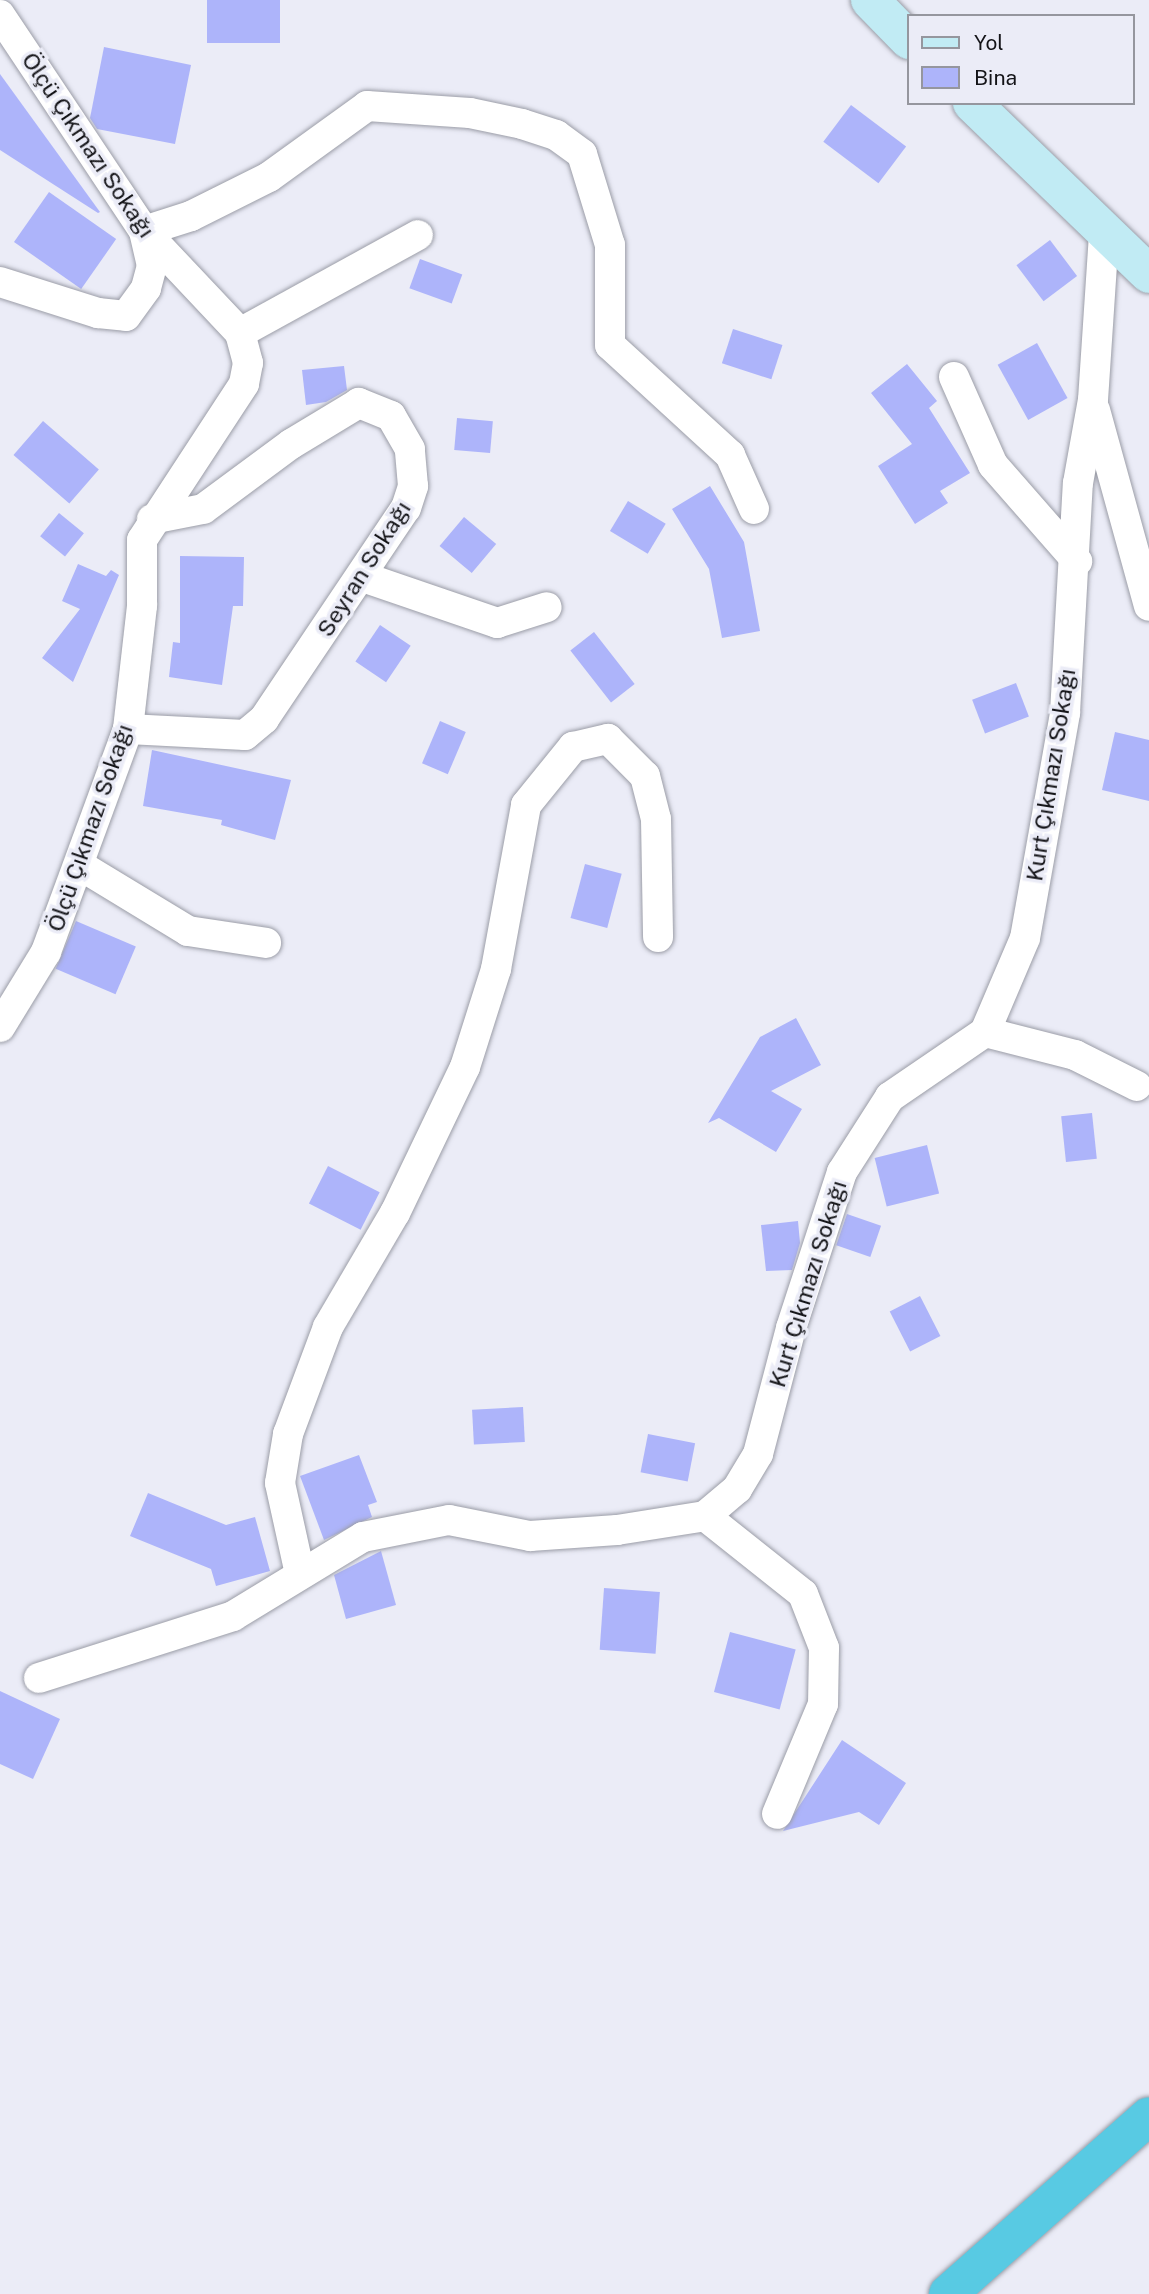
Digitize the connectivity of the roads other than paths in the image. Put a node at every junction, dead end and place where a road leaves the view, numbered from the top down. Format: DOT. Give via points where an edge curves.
graph roads {
  1 [pos="870,0"];
  2 [pos="0,15"];
  3 [pos="908,39"];
  4 [pos="974,105"];
  5 [pos="144,231"];
  6 [pos="418,235"];
  7 [pos="1104,236"];
  8 [pos="1149,274"];
  9 [pos="0,282"];
  10 [pos="240,332"];
  11 [pos="954,377"];
  12 [pos="1093,400"];
  13 [pos="754,509"];
  14 [pos="152,519"];
  15 [pos="1077,561"];
  16 [pos="363,578"];
  17 [pos="1149,606"];
  18 [pos="547,607"];
  19 [pos="128,729"];
  20 [pos="81,866"];
  21 [pos="658,937"];
  22 [pos="266,943"];
  23 [pos="0,1027"];
  24 [pos="985,1032"];
  25 [pos="1137,1086"];
  26 [pos="705,1516"];
  27 [pos="300,1574"];
  28 [pos="39,1678"];
  29 [pos="776,1814"];
  30 [pos="1149,2116"];
  31 [pos="948,2294"];
  1 -- 3 [label="main road"];
  2 -- 5 [label="street, Ölçü Çıkmazı Sokağı"];
  4 -- 7 [label="main road"];
  5 -- 9 [label="street" via="152,266 146,288 126,316"];
  5 -- 10 [label="street, Ölçü Çıkmazı Sokağı"];
  5 -- 13 [label="street" via="191,216 269,177 367,106 470,113 555,135 582,154 597,194 610,245 610,345 730,456"];
  6 -- 10 [label="street"];
  7 -- 8 [label="main road"];
  7 -- 12 [label="street, Kurt Çıkmazı Sokağı"];
  10 -- 14 [label="street, Ölçü Çıkmazı Sokağı" via="248,363 244,384"];
  11 -- 15 [label="street" via="993,465"];
  12 -- 15 [label="street, Kurt Çıkmazı Sokağı" via="1078,483"];
  12 -- 17 [label="street"];
  14 -- 16 [label="street, Seyran Sokağı" via="204,509 291,444 359,403 391,416 410,449 413,486 406,508"];
  14 -- 19 [label="street, Ölçü Çıkmazı Sokağı" via="142,540 142,606"];
  15 -- 24 [label="street, Kurt Çıkmazı Sokağı" via="1065,713 1025,938"];
  16 -- 18 [label="street" via="497,623"];
  16 -- 19 [label="street, Seyran Sokağı" via="264,719 245,735"];
  19 -- 20 [label="street, Ölçü Çıkmazı Sokağı"];
  20 -- 22 [label="street" via="188,931"];
  20 -- 23 [label="street, Ölçü Çıkmazı Sokağı" via="46,951"];
  21 -- 27 [label="street" via="656,819 645,776 608,739 573,747 526,804 496,969 465,1067 395,1213 328,1327 288,1434 280,1483"];
  24 -- 25 [label="street" via="1075,1055"];
  24 -- 26 [label="street, Kurt Çıkmazı Sokağı" via="890,1097 842,1172 791,1328 758,1454 737,1489"];
  26 -- 27 [label="street" via="530,1536 449,1520 363,1537"];
  26 -- 29 [label="street" via="803,1594 824,1648 823,1704"];
  27 -- 28 [label="street" via="233,1616"];
  30 -- 31 [label="highway"];
}
